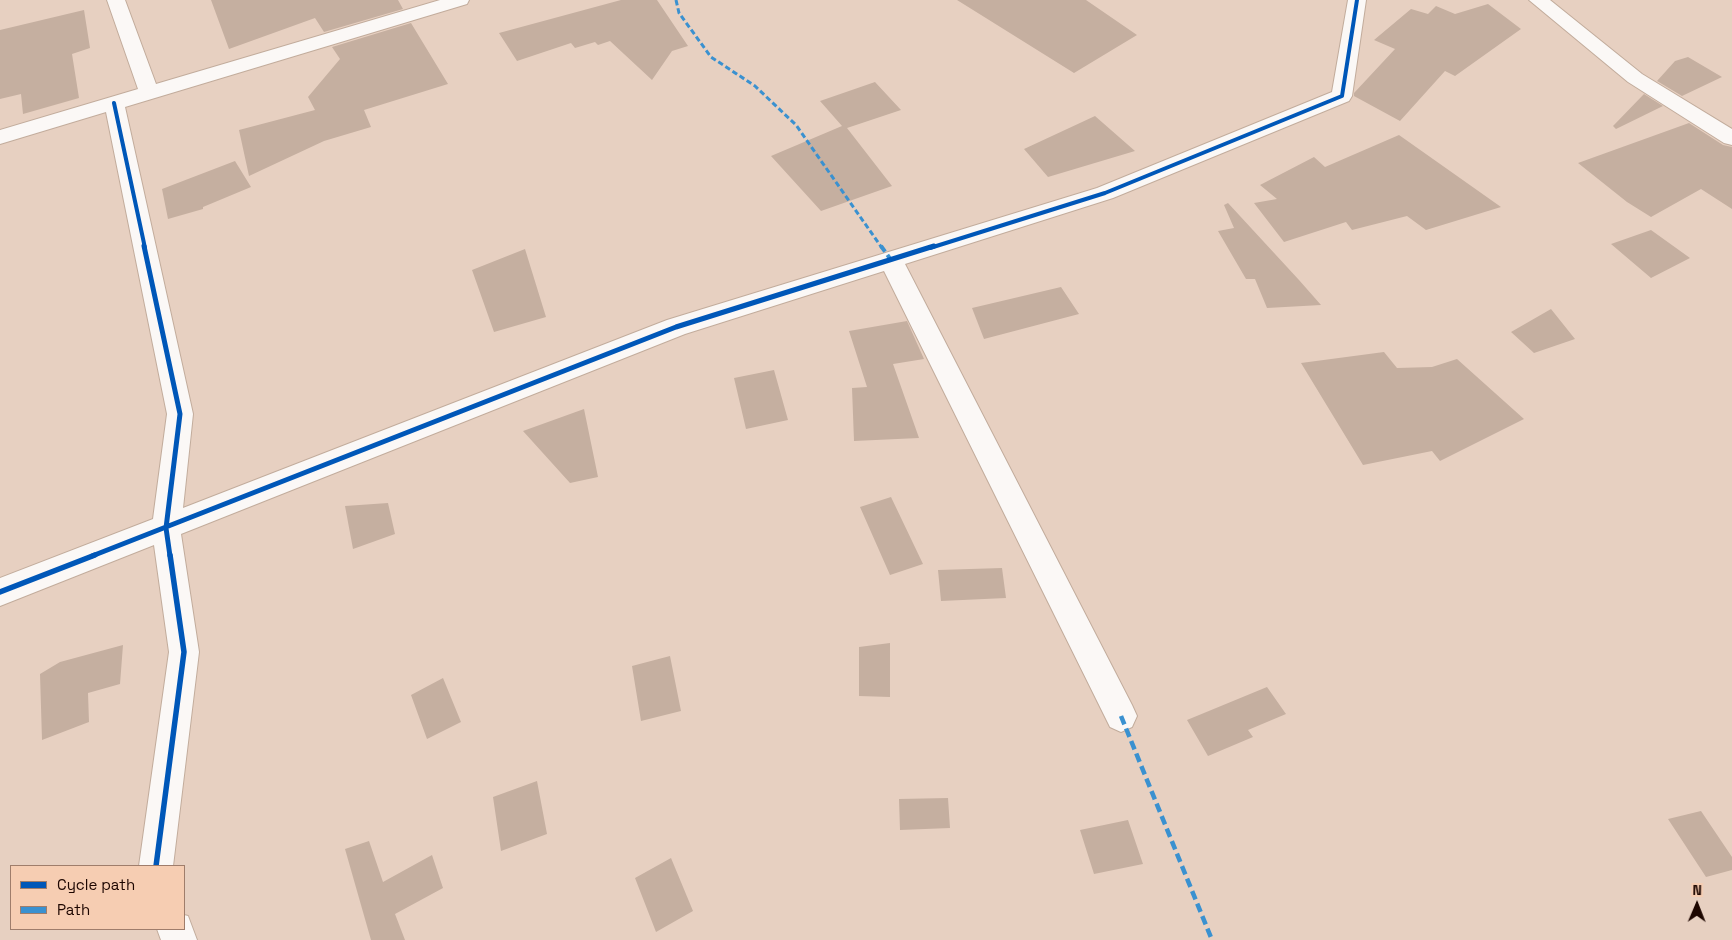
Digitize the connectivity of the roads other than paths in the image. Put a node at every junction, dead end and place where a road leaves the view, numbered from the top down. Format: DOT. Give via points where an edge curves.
graph roads {
  1 [pos="116,0"];
  2 [pos="460,0"];
  3 [pos="1357,0"];
  4 [pos="1538,0"];
  5 [pos="149,93"];
  6 [pos="114,103"];
  7 [pos="0,137"];
  8 [pos="1732,138"];
  9 [pos="891,260"];
  10 [pos="166,528"];
  11 [pos="0,592"];
  12 [pos="1121,716"];
  13 [pos="156,865"];
  1 -- 5 [label="street"];
  2 -- 5 [label="street"];
  3 -- 9 [label="street" via="1342,96 1105,193"];
  4 -- 8 [label="street" via="1635,78"];
  5 -- 6 [label="street"];
  6 -- 7 [label="street"];
  6 -- 10 [label="street" via="180,414"];
  9 -- 10 [label="street" via="676,327"];
  9 -- 12 [label="street"];
  10 -- 11 [label="street"];
  10 -- 13 [label="street" via="184,652"];
}
